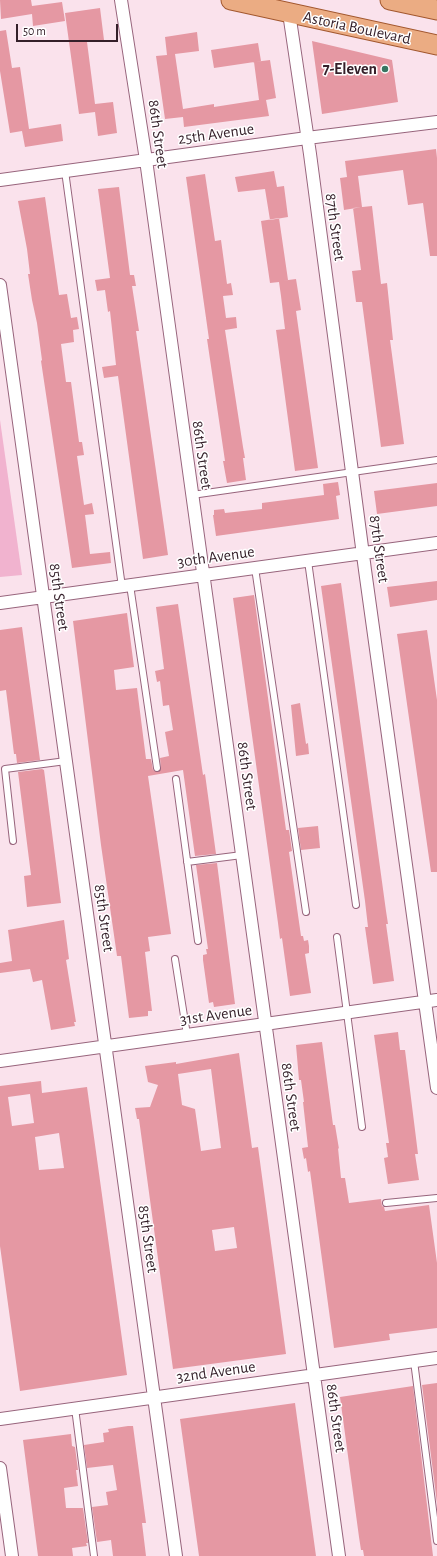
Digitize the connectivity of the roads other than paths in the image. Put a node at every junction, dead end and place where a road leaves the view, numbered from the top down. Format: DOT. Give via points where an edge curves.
graph roads {
  1 [pos="121,0"];
  2 [pos="231,0"];
  3 [pos="390,0"];
  4 [pos="437,10"];
  5 [pos="289,13"];
  6 [pos="437,45"];
  7 [pos="437,122"];
  8 [pos="307,138"];
  9 [pos="146,160"];
  10 [pos="65,171"];
  11 [pos="0,180"];
  12 [pos="0,285"];
  13 [pos="437,460"];
  14 [pos="352,471"];
  15 [pos="192,495"];
  16 [pos="437,543"];
  17 [pos="363,554"];
  18 [pos="308,561"];
  19 [pos="255,568"];
  20 [pos="203,576"];
  21 [pos="126,586"];
  22 [pos="43,598"];
  23 [pos="0,603"];
  24 [pos="66,760"];
  25 [pos="157,768"];
  26 [pos="176,779"];
  27 [pos="13,841"];
  28 [pos="242,855"];
  29 [pos="187,862"];
  30 [pos="356,905"];
  31 [pos="306,912"];
  32 [pos="336,937"];
  33 [pos="198,941"];
  34 [pos="175,959"];
  35 [pos="431,1001"];
  36 [pos="346,1013"];
  37 [pos="265,1024"];
  38 [pos="187,1035"];
  39 [pos="105,1046"];
  40 [pos="0,1061"];
  41 [pos="437,1088"];
  42 [pos="362,1127"];
  43 [pos="437,1198"];
  44 [pos="386,1203"];
  45 [pos="437,1358"];
  46 [pos="414,1361"];
  47 [pos="314,1375"];
  48 [pos="154,1397"];
  49 [pos="75,1408"];
  50 [pos="0,1419"];
  51 [pos="0,1468"];
  52 [pos="437,1541"];
  53 [pos="12,1556"];
  54 [pos="94,1556"];
  55 [pos="176,1556"];
  56 [pos="338,1556"];
  1 -- 9 [label="street, 86th Street"];
  2 -- 5 [label="main road, Astoria Boulevard"];
  3 -- 4 [label="main road"];
  5 -- 6 [label="main road, Astoria Boulevard"];
  5 -- 8 [label="street, 87th Street"];
  7 -- 8 [label="street, 25th Avenue"];
  8 -- 9 [label="street, 25th Avenue"];
  8 -- 14 [label="street, 87th Street"];
  9 -- 10 [label="street, 25th Avenue"];
  9 -- 15 [label="street, 86th Street"];
  10 -- 11 [label="street, 25th Avenue"];
  10 -- 21 [label="lane"];
  12 -- 22 [label="street, 85th Street"];
  13 -- 14 [label="lane"];
  14 -- 15 [label="lane"];
  14 -- 17 [label="street, 87th Street"];
  15 -- 20 [label="street, 86th Street"];
  16 -- 17 [label="street, 30th Avenue"];
  17 -- 18 [label="street, 30th Avenue"];
  17 -- 35 [label="street, 87th Street"];
  18 -- 19 [label="street, 30th Avenue"];
  18 -- 30 [label="lane"];
  19 -- 20 [label="street, 30th Avenue"];
  19 -- 31 [label="lane"];
  20 -- 21 [label="street, 30th Avenue"];
  20 -- 28 [label="street, 86th Street"];
  21 -- 22 [label="street, 30th Avenue"];
  21 -- 25 [label="lane"];
  22 -- 23 [label="street, 30th Avenue"];
  22 -- 24 [label="street, 85th Street"];
  24 -- 27 [label="lane" via="5,769"];
  24 -- 39 [label="street, 85th Street"];
  26 -- 29 [label="lane"];
  28 -- 29 [label="lane"];
  28 -- 37 [label="street, 86th Street"];
  29 -- 33 [label="lane"];
  32 -- 36 [label="lane"];
  34 -- 38 [label="lane"];
  35 -- 36 [label="street, 31st Avenue"];
  35 -- 41 [label="street, 87th Street"];
  36 -- 37 [label="street, 31st Avenue"];
  36 -- 42 [label="lane"];
  37 -- 38 [label="street, 31st Avenue"];
  37 -- 47 [label="street, 86th Street"];
  38 -- 39 [label="street, 31st Avenue"];
  39 -- 40 [label="street, 31st Avenue"];
  39 -- 48 [label="street, 85th Street"];
  43 -- 44 [label="lane"];
  45 -- 46 [label="street, 32nd Avenue"];
  46 -- 47 [label="street, 32nd Avenue"];
  46 -- 52 [label="lane"];
  47 -- 48 [label="street, 32nd Avenue"];
  47 -- 56 [label="street, 86th Street"];
  48 -- 49 [label="street, 32nd Avenue"];
  48 -- 55 [label="street, 85th Street"];
  49 -- 50 [label="street, 32nd Avenue"];
  49 -- 54 [label="lane"];
  51 -- 53 [label="street"];
}
